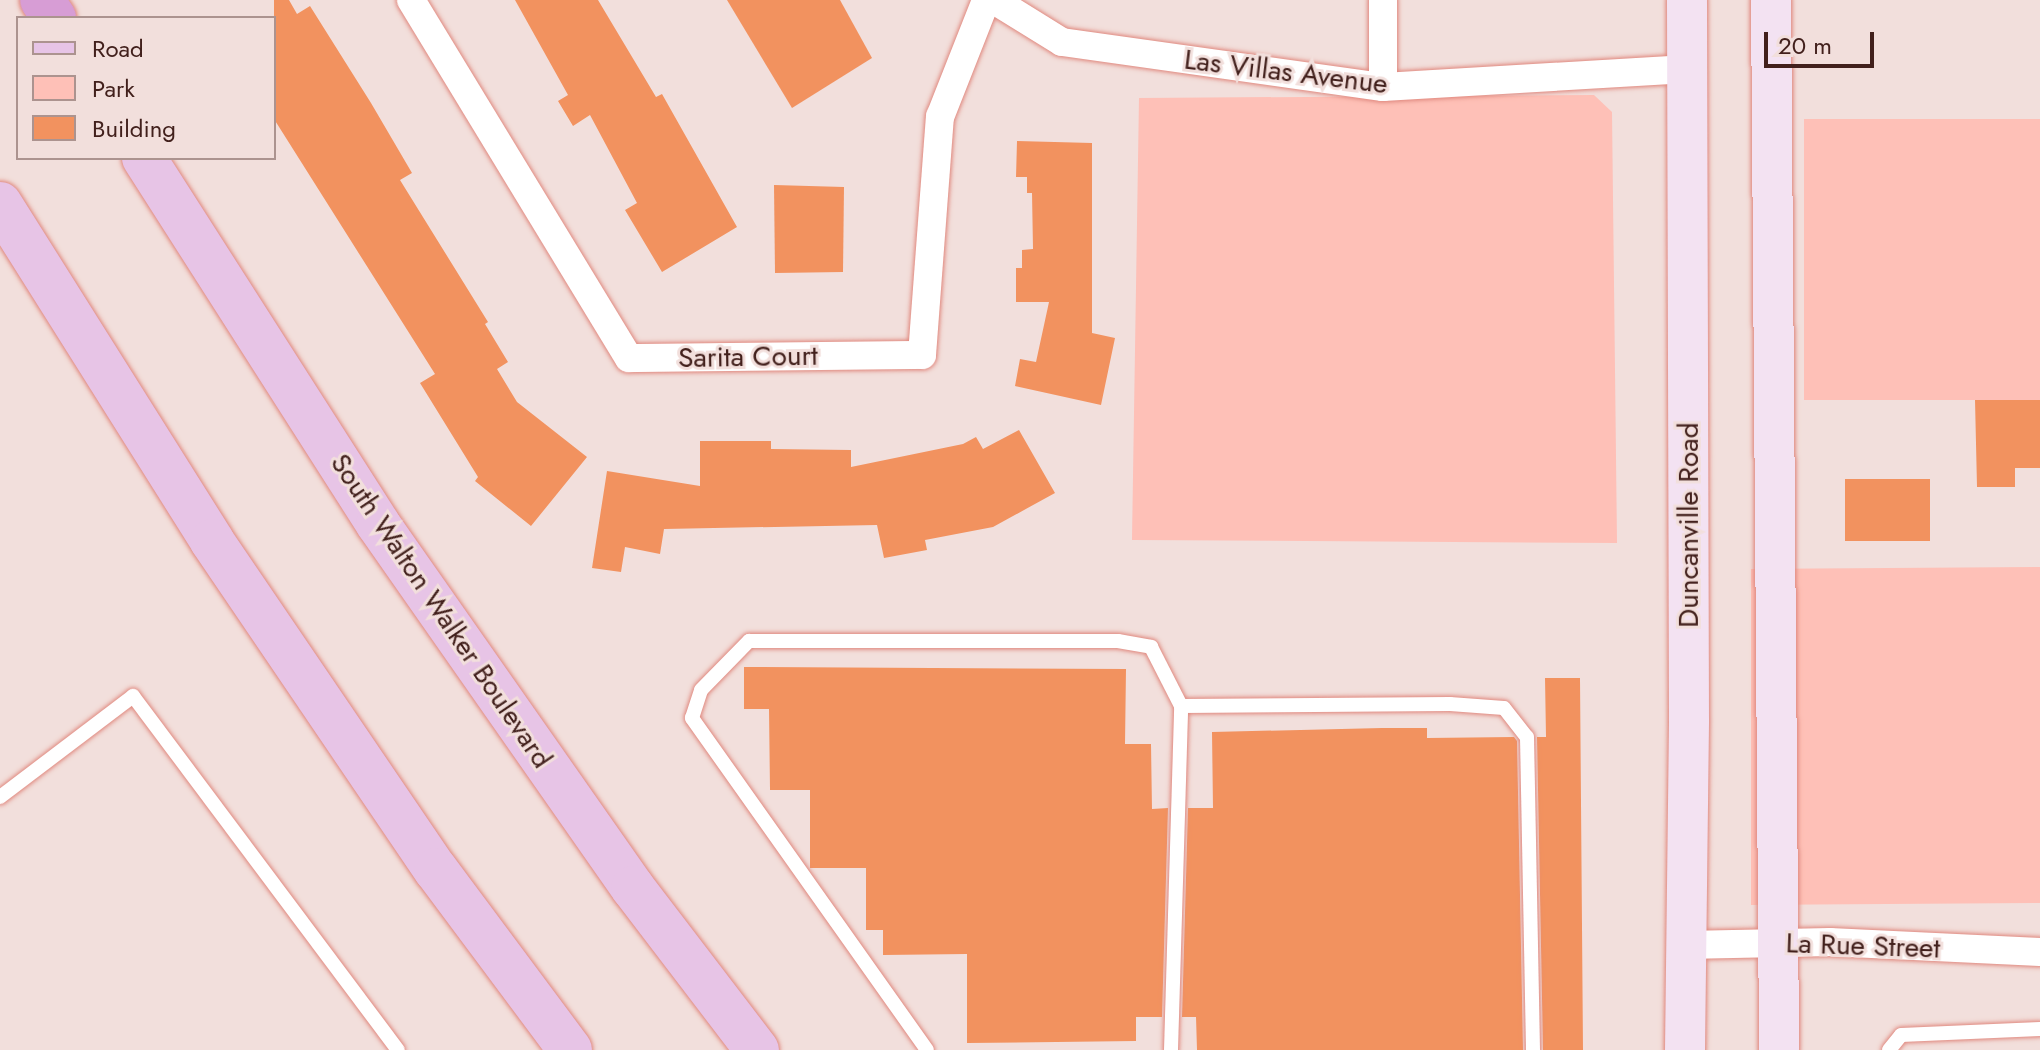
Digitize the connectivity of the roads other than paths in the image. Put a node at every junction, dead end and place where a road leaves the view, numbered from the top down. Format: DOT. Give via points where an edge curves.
graph roads {
  1 [pos="411,0"];
  2 [pos="986,0"];
  3 [pos="994,0"];
  4 [pos="1383,0"];
  5 [pos="1687,0"];
  6 [pos="1771,0"];
  7 [pos="1687,69"];
  8 [pos="1383,87"];
  9 [pos="145,160"];
  10 [pos="0,204"];
  11 [pos="1181,706"];
  12 [pos="0,797"];
  13 [pos="1780,943"];
  14 [pos="1685,945"];
  15 [pos="2040,952"];
  16 [pos="2040,1029"];
  17 [pos="398,1050"];
  18 [pos="570,1050"];
  19 [pos="757,1050"];
  20 [pos="927,1050"];
  21 [pos="1171,1050"];
  22 [pos="1533,1050"];
  23 [pos="1685,1050"];
  24 [pos="1779,1050"];
  25 [pos="1889,1050"];
  1 -- 2 [label="street, Sarita Court" via="629,358 922,355 940,117"];
  3 -- 8 [label="street, Las Villas Avenue" via="1062,42"];
  4 -- 8 [label="street"];
  5 -- 7 [label="main road, Duncanville Road"];
  6 -- 13 [label="main road"];
  7 -- 8 [label="street, Las Villas Avenue"];
  7 -- 14 [label="main road, Duncanville Road"];
  9 -- 19 [label="main road, South Walton Walker Boulevard" via="378,524 633,888"];
  10 -- 18 [label="main road" via="212,541 436,870"];
  11 -- 20 [label="lane" via="1151,647 1118,641 749,641 701,690 692,718"];
  11 -- 21 [label="lane"];
  11 -- 22 [label="lane" via="1504,708 1527,737"];
  12 -- 17 [label="lane" via="133,696"];
  13 -- 14 [label="street, La Rue Street"];
  13 -- 15 [label="street, La Rue Street"];
  13 -- 24 [label="main road"];
  14 -- 23 [label="main road, Duncanville Road"];
  16 -- 25 [label="lane" via="1901,1035"];
}
